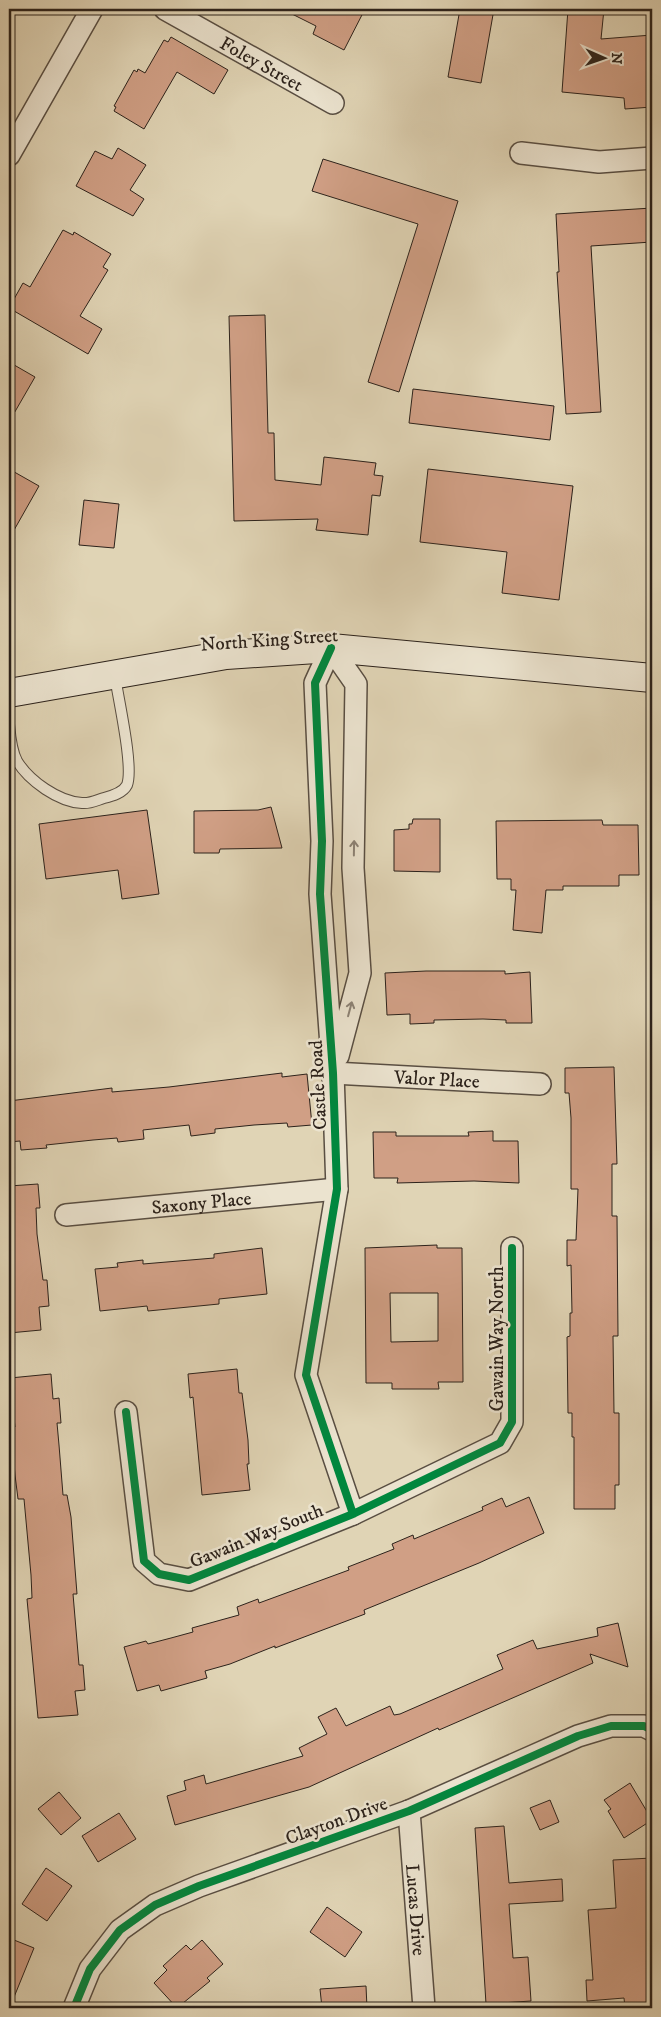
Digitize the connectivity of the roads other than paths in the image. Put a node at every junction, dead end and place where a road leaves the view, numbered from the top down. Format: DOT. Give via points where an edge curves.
graph roads {
  1 [pos="92,9"];
  2 [pos="165,9"];
  3 [pos="333,103"];
  4 [pos="521,153"];
  5 [pos="9,155"];
  6 [pos="652,158"];
  7 [pos="331,648"];
  8 [pos="114,674"];
  9 [pos="652,678"];
  10 [pos="9,693"];
  11 [pos="9,724"];
  12 [pos="333,1073"];
  13 [pos="540,1084"];
  14 [pos="337,1189"];
  15 [pos="66,1215"];
  16 [pos="512,1248"];
  17 [pos="126,1412"];
  18 [pos="354,1514"];
  19 [pos="652,1730"];
  20 [pos="408,1811"];
  21 [pos="74,2008"];
  22 [pos="424,2008"];
  1 -- 5 [label="street"];
  2 -- 3 [label="street, Foley Street"];
  4 -- 6 [label="street" via="599,162"];
  7 -- 8 [label="main road, North King Street" via="226,656"];
  7 -- 9 [label="main road, North King Street"];
  7 -- 12 [label="street, Castle Road" via="315,683 322,841 320,894"];
  12 -- 7 [label="street, Castle Road, one-way" via="360,973 353,868 356,684"];
  8 -- 10 [label="main road, North King Street"];
  8 -- 11 [label="lane" via="129,779 126,788 116,794 84,804 50,792 17,760"];
  12 -- 13 [label="street, Valor Place"];
  12 -- 14 [label="street, Castle Road"];
  14 -- 15 [label="street, Saxony Place"];
  14 -- 18 [label="street, Castle Road" via="306,1376"];
  16 -- 18 [label="street, Gawain Way North" via="512,1422 500,1443"];
  17 -- 18 [label="street, Gawain Way South" via="144,1561 159,1574 189,1580"];
  19 -- 20 [label="street, Clayton Drive" via="644,1726 611,1726 578,1736"];
  20 -- 21 [label="street, Clayton Drive" via="155,1905 120,1930 90,1969"];
  20 -- 22 [label="street, Lucas Drive"];
}
